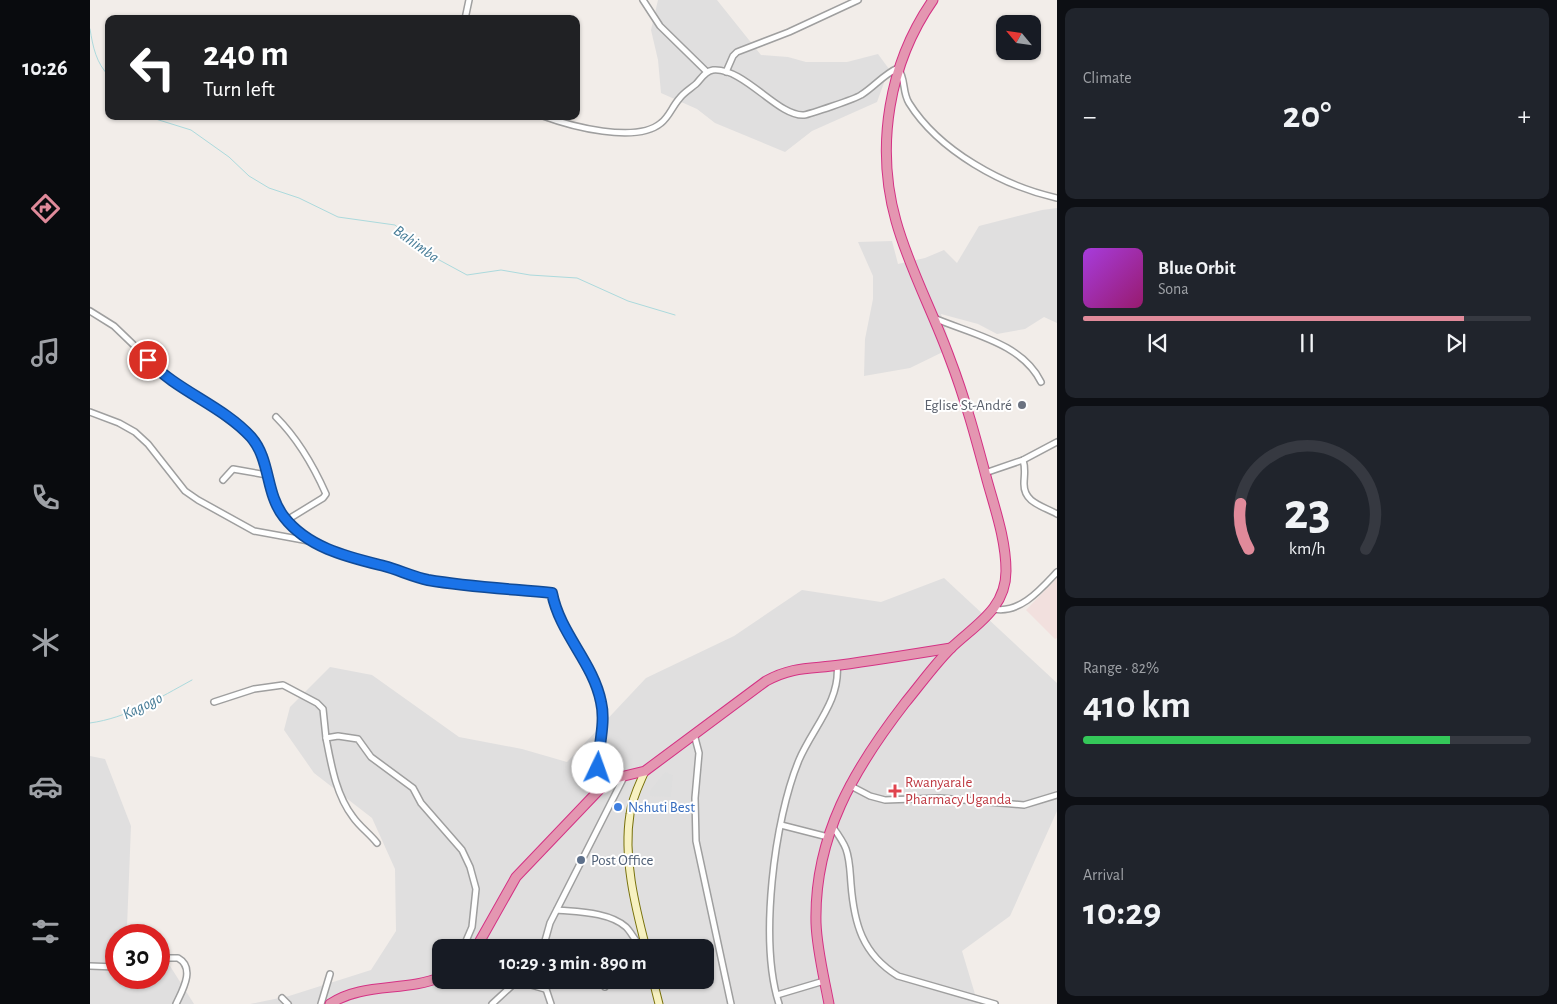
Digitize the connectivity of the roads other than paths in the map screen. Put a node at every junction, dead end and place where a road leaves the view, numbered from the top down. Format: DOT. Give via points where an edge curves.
graph roads {
  1 [pos="469,0"];
  2 [pos="643,0"];
  3 [pos="858,0"];
  4 [pos="933,0"];
  5 [pos="466,15"];
  6 [pos="898,68"];
  7 [pos="706,72"];
  8 [pos="726,72"];
  9 [pos="559,120"];
  10 [pos="1057,198"];
  11 [pos="90,310"];
  12 [pos="934,318"];
  13 [pos="1041,382"];
  14 [pos="90,412"];
  15 [pos="276,417"];
  16 [pos="1057,442"];
  17 [pos="1023,460"];
  18 [pos="985,472"];
  19 [pos="267,475"];
  20 [pos="223,480"];
  21 [pos="1057,514"];
  22 [pos="287,520"];
  23 [pos="310,541"];
  24 [pos="1057,572"];
  25 [pos="994,609"];
  26 [pos="951,648"];
  27 [pos="837,665"];
  28 [pos="214,702"];
  29 [pos="694,734"];
  30 [pos="326,738"];
  31 [pos="645,771"];
  32 [pos="625,775"];
  33 [pos="849,785"];
  34 [pos="600,790"];
  35 [pos="1057,795"];
  36 [pos="781,825"];
  37 [pos="832,825"];
  38 [pos="828,837"];
  39 [pos="377,843"];
  40 [pos="557,910"];
  41 [pos="467,939"];
  42 [pos="481,939"];
  43 [pos="545,939"];
  44 [pos="632,939"];
  45 [pos="643,939"];
  46 [pos="170,958"];
  47 [pos="90,966"];
  48 [pos="105,967"];
  49 [pos="330,974"];
  50 [pos="432,980"];
  51 [pos="824,981"];
  52 [pos="508,989"];
  53 [pos="545,989"];
  54 [pos="655,989"];
  55 [pos="777,995"];
  56 [pos="282,998"];
  57 [pos="333,1003"];
  58 [pos="176,1004"];
  59 [pos="288,1004"];
  60 [pos="321,1004"];
  61 [pos="492,1004"];
  62 [pos="551,1004"];
  63 [pos="659,1004"];
  64 [pos="731,1004"];
  65 [pos="779,1004"];
  66 [pos="829,1004"];
  67 [pos="995,1004"];
  1 -- 5 [label="street"];
  2 -- 7 [label="street" via="660,26"];
  3 -- 8 [label="street" via="737,52"];
  4 -- 6 [label="highway" via="914,31"];
  6 -- 8 [label="street" via="858,96 800,115"];
  6 -- 10 [label="street" via="904,76 908,102 950,149 1004,179"];
  6 -- 12 [label="highway" via="889,113 887,159 890,188 897,226"];
  7 -- 8 [label="street"];
  7 -- 9 [label="street" via="680,97 662,123 648,130 596,129"];
  11 -- 19 [label="street" via="114,326 166,376 250,436 265,461"];
  12 -- 13 [label="street" via="1010,350 1027,363"];
  12 -- 18 [label="highway"];
  14 -- 23 [label="street" via="134,432 148,444 185,491 198,500 254,531"];
  15 -- 22 [label="street" via="290,432 326,494"];
  16 -- 17 [label="street"];
  17 -- 18 [label="street"];
  17 -- 21 [label="street" via="1024,490 1028,497 1038,506"];
  18 -- 25 [label="highway" via="1005,560 1004,584"];
  19 -- 20 [label="street" via="233,469"];
  19 -- 22 [label="street" via="277,506"];
  22 -- 23 [label="street"];
  23 -- 34 [label="street" via="427,580 552,593 557,615 585,661 601,701"];
  24 -- 25 [label="street" via="1020,604 1005,610"];
  25 -- 26 [label="highway"];
  26 -- 27 [label="highway"];
  26 -- 33 [label="highway" via="886,729"];
  27 -- 29 [label="highway" via="805,667 777,676 754,689"];
  27 -- 36 [label="street" via="836,691 795,769"];
  28 -- 30 [label="street" via="228,695 283,685 323,709"];
  29 -- 31 [label="highway"];
  29 -- 64 [label="street" via="699,753 696,841"];
  30 -- 39 [label="street" via="332,770 343,799 352,817"];
  30 -- 41 [label="street" via="338,736 362,741 371,757 413,788 421,803 462,850 476,889"];
  31 -- 32 [label="highway"];
  31 -- 45 [label="street" via="634,798 628,830"];
  32 -- 34 [label="highway" via="610,781"];
  32 -- 40 [label="street"];
  33 -- 35 [label="street" via="885,800 940,798 1024,805"];
  33 -- 37 [label="highway"];
  34 -- 42 [label="highway" via="516,877"];
  36 -- 38 [label="street"];
  36 -- 55 [label="street" via="770,936 772,976"];
  37 -- 38 [label="highway"];
  37 -- 67 [label="street" via="846,850 858,927 872,956 898,976"];
  38 -- 51 [label="highway" via="816,907"];
  40 -- 43 [label="street"];
  40 -- 44 [label="street" via="613,920 627,928"];
  46 -- 58 [label="street" via="181,960 186,969 186,982"];
  47 -- 48 [label="street"];
  49 -- 60 [label="street"];
  50 -- 57 [label="highway" via="412,986 360,992"];
  51 -- 55 [label="street"];
  51 -- 66 [label="highway"];
  52 -- 61 [label="street"];
  53 -- 62 [label="street"];
  54 -- 63 [label="street"];
  55 -- 65 [label="street"];
  56 -- 59 [label="street"];
}
